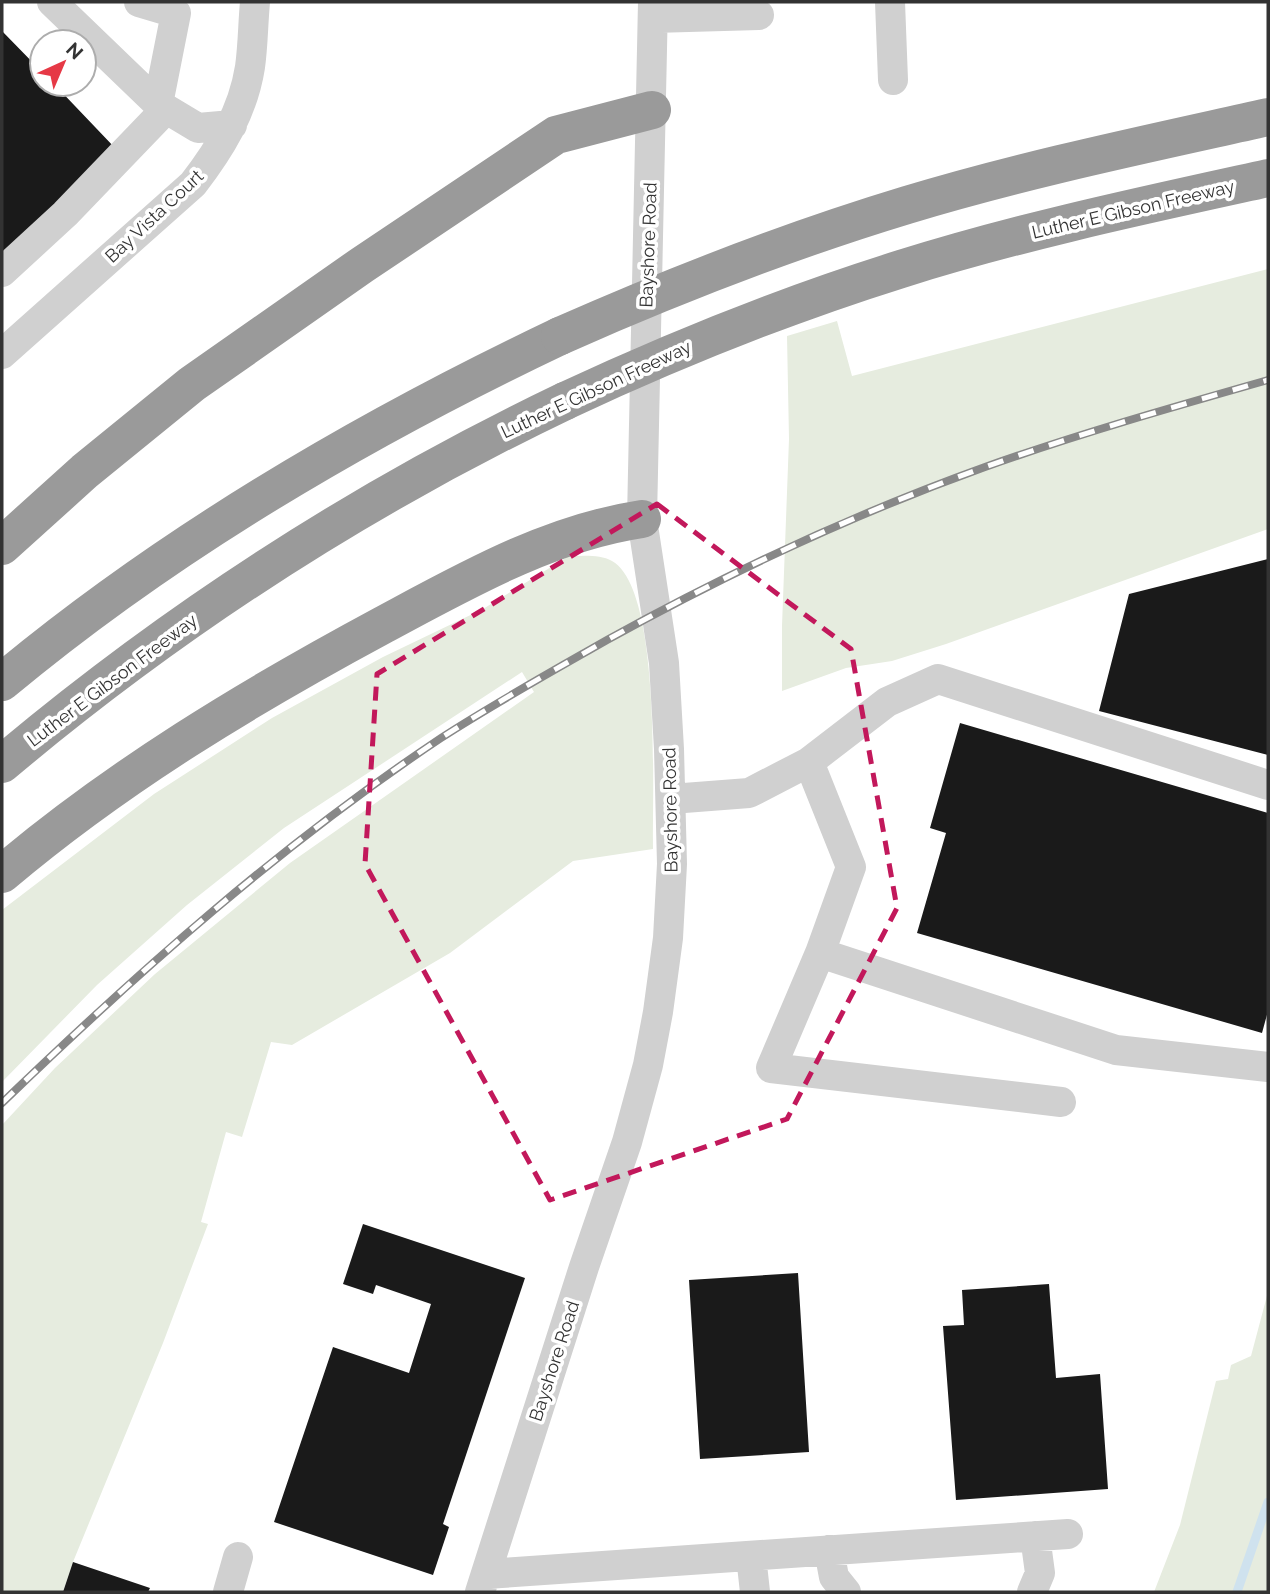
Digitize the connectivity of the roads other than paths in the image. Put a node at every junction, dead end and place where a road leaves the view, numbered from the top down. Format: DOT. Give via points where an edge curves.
graph roads {
  1 [pos="52,2"];
  2 [pos="139,2"];
  3 [pos="255,2"];
  4 [pos="890,2"];
  5 [pos="653,10"];
  6 [pos="759,15"];
  7 [pos="894,80"];
  8 [pos="162,106"];
  9 [pos="652,110"];
  10 [pos="1268,117"];
  11 [pos="232,125"];
  12 [pos="1268,178"];
  13 [pos="2,272"];
  14 [pos="2,354"];
  15 [pos="642,519"];
  16 [pos="2,546"];
  17 [pos="2,682"];
  18 [pos="809,762"];
  19 [pos="2,764"];
  20 [pos="1268,785"];
  21 [pos="671,799"];
  22 [pos="2,874"];
  23 [pos="820,953"];
  24 [pos="1268,1067"];
  25 [pos="1061,1102"];
  26 [pos="1068,1534"];
  27 [pos="1035,1536"];
  28 [pos="829,1550"];
  29 [pos="751,1556"];
  30 [pos="238,1557"];
  31 [pos="483,1583"];
  32 [pos="228,1592"];
  33 [pos="755,1592"];
  34 [pos="846,1592"];
  35 [pos="1032,1592"];
  1 -- 8 [label="street"];
  2 -- 8 [label="street" via="176,13"];
  3 -- 11 [label="street, Bay Vista Court" via="250,67"];
  4 -- 7 [label="street"];
  5 -- 6 [label="street"];
  5 -- 9 [label="street, Bayshore Road"];
  8 -- 11 [label="street" via="198,128"];
  8 -- 13 [label="street" via="65,214"];
  9 -- 15 [label="street, Bayshore Road"];
  9 -- 16 [label="highway" via="556,135 373,257 192,384"];
  10 -- 17 [label="highway, bridge" via="1028,172 873,216 731,265 560,336 435,397 267,494 116,594"];
  11 -- 14 [label="street, Bay Vista Court" via="193,184"];
  12 -- 19 [label="highway, Luther E Gibson Freeway, bridge" via="1050,228 892,272 723,332 565,401 435,467 301,544 169,634"];
  15 -- 21 [label="street, Bayshore Road" via="664,663"];
  15 -- 22 [label="highway" via="604,524 559,539 424,602 299,670 170,750"];
  18 -- 20 [label="street" via="887,702 938,679"];
  18 -- 21 [label="street" via="749,793"];
  18 -- 23 [label="street" via="852,867"];
  21 -- 31 [label="street, Bayshore Road" via="668,937 648,1065"];
  23 -- 24 [label="street" via="1116,1050"];
  23 -- 25 [label="street" via="771,1068"];
  26 -- 27 [label="street"];
  27 -- 28 [label="street"];
  27 -- 35 [label="street" via="1040,1573"];
  28 -- 29 [label="street"];
  28 -- 34 [label="street" via="834,1577"];
  29 -- 31 [label="street"];
  29 -- 33 [label="street"];
  30 -- 32 [label="street"];
}
